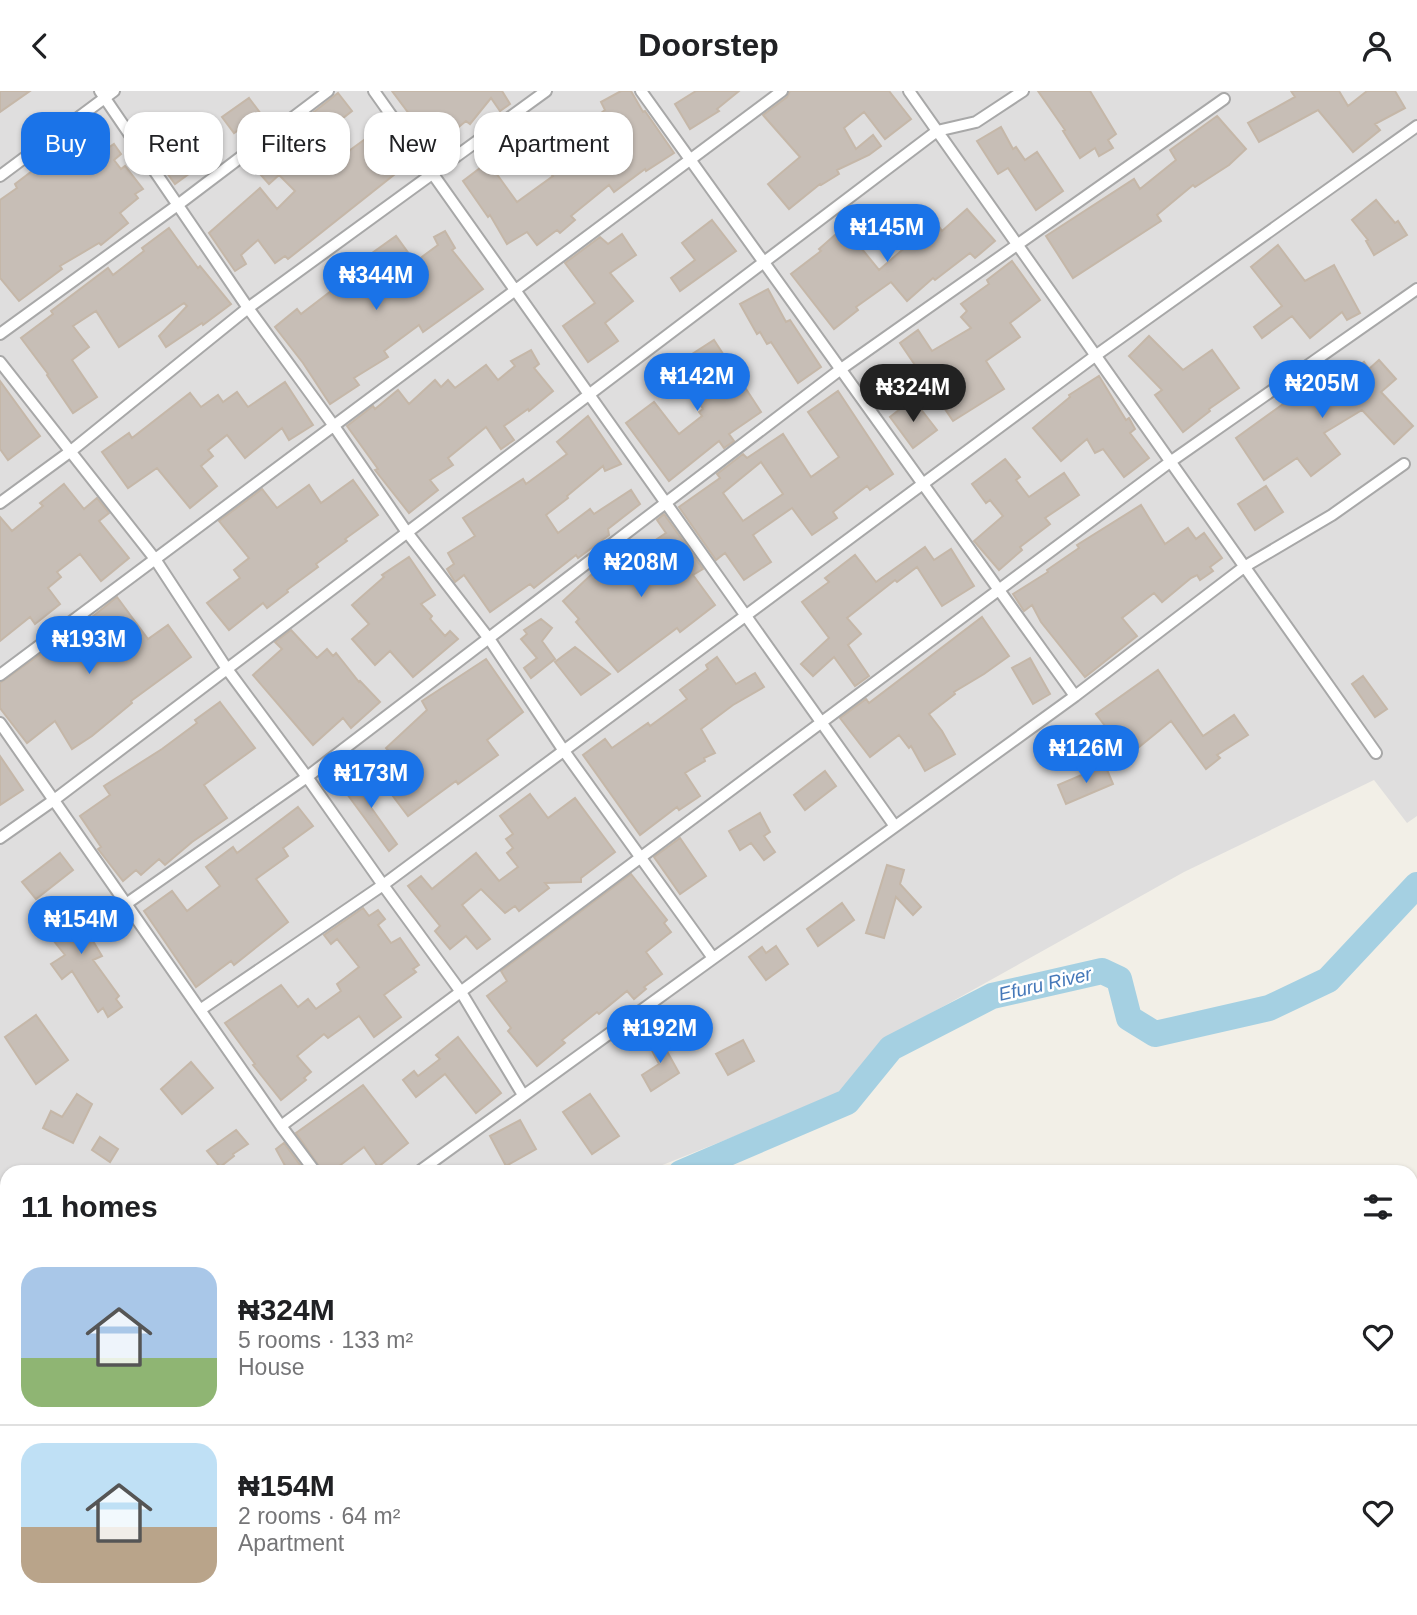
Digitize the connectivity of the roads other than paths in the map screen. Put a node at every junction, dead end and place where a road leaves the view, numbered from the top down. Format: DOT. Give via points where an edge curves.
graph roads {
  1 [pos="327,91"];
  2 [pos="374,91"];
  3 [pos="546,91"];
  4 [pos="641,91"];
  5 [pos="782,91"];
  6 [pos="909,91"];
  7 [pos="1023,91"];
  8 [pos="107,93"];
  9 [pos="1224,99"];
  10 [pos="389,112"];
  11 [pos="1417,126"];
  12 [pos="937,131"];
  13 [pos="460,154"];
  14 [pos="690,159"];
  15 [pos="431,175"];
  16 [pos="433,175"];
  17 [pos="0,176"];
  18 [pos="179,204"];
  19 [pos="1017,245"];
  20 [pos="764,263"];
  21 [pos="1417,289"];
  22 [pos="514,291"];
  23 [pos="248,308"];
  24 [pos="0,334"];
  25 [pos="1095,356"];
  26 [pos="0,362"];
  27 [pos="841,369"];
  28 [pos="588,393"];
  29 [pos="334,426"];
  30 [pos="71,451"];
  31 [pos="1170,462"];
  32 [pos="1404,464"];
  33 [pos="923,484"];
  34 [pos="0,503"];
  35 [pos="665,504"];
  36 [pos="406,531"];
  37 [pos="155,559"];
  38 [pos="1244,567"];
  39 [pos="999,590"];
  40 [pos="746,616"];
  41 [pos="490,640"];
  42 [pos="227,669"];
  43 [pos="0,674"];
  44 [pos="1075,696"];
  45 [pos="0,723"];
  46 [pos="821,724"];
  47 [pos="564,751"];
  48 [pos="1376,753"];
  49 [pos="307,777"];
  50 [pos="54,800"];
  51 [pos="894,825"];
  52 [pos="0,838"];
  53 [pos="642,857"];
  54 [pos="383,885"];
  55 [pos="126,904"];
  56 [pos="713,958"];
  57 [pos="461,992"];
  58 [pos="200,1010"];
  59 [pos="523,1095"];
  60 [pos="281,1126"];
  61 [pos="310,1165"];
  62 [pos="428,1165"];
  1 -- 18 [label="street"];
  2 -- 10 [label="street"];
  3 -- 13 [label="street"];
  4 -- 14 [label="street"];
  5 -- 14 [label="street"];
  6 -- 12 [label="street"];
  7 -- 12 [label="street" via="976,122"];
  8 -- 17 [label="street"];
  8 -- 18 [label="street"];
  9 -- 19 [label="street"];
  11 -- 25 [label="street"];
  12 -- 19 [label="street"];
  12 -- 20 [label="street"];
  14 -- 20 [label="street"];
  14 -- 22 [label="street"];
  15 -- 23 [label="street"];
  16 -- 22 [label="street"];
  18 -- 23 [label="street"];
  18 -- 24 [label="street"];
  19 -- 25 [label="street"];
  19 -- 27 [label="street"];
  20 -- 27 [label="street"];
  20 -- 28 [label="street"];
  21 -- 31 [label="street"];
  22 -- 28 [label="street"];
  22 -- 29 [label="street"];
  23 -- 29 [label="street"];
  23 -- 30 [label="street"];
  25 -- 31 [label="street"];
  25 -- 33 [label="street"];
  26 -- 30 [label="street"];
  27 -- 33 [label="street"];
  27 -- 35 [label="street"];
  28 -- 35 [label="street"];
  28 -- 36 [label="street"];
  29 -- 36 [label="street"];
  29 -- 37 [label="street"];
  30 -- 34 [label="street"];
  30 -- 37 [label="street"];
  31 -- 38 [label="street"];
  31 -- 39 [label="street"];
  32 -- 38 [label="street" via="1332,515"];
  33 -- 39 [label="street"];
  33 -- 40 [label="street"];
  35 -- 40 [label="street"];
  35 -- 41 [label="street"];
  36 -- 41 [label="street"];
  36 -- 42 [label="street"];
  37 -- 42 [label="street"];
  37 -- 43 [label="street"];
  38 -- 44 [label="street"];
  38 -- 48 [label="street"];
  39 -- 44 [label="street"];
  39 -- 46 [label="street"];
  40 -- 46 [label="street"];
  40 -- 47 [label="street"];
  41 -- 47 [label="street"];
  41 -- 49 [label="street"];
  42 -- 49 [label="street"];
  42 -- 50 [label="street"];
  44 -- 51 [label="street"];
  45 -- 50 [label="street"];
  46 -- 51 [label="street"];
  46 -- 53 [label="street"];
  47 -- 53 [label="street"];
  47 -- 54 [label="street"];
  49 -- 54 [label="street"];
  49 -- 55 [label="street"];
  50 -- 52 [label="street"];
  50 -- 55 [label="street"];
  51 -- 56 [label="street"];
  53 -- 56 [label="street"];
  53 -- 57 [label="street"];
  54 -- 57 [label="street"];
  54 -- 58 [label="street"];
  55 -- 58 [label="street"];
  56 -- 59 [label="street"];
  57 -- 59 [label="street"];
  57 -- 60 [label="street"];
  58 -- 60 [label="street"];
  59 -- 62 [label="street"];
  60 -- 61 [label="street"];
}
